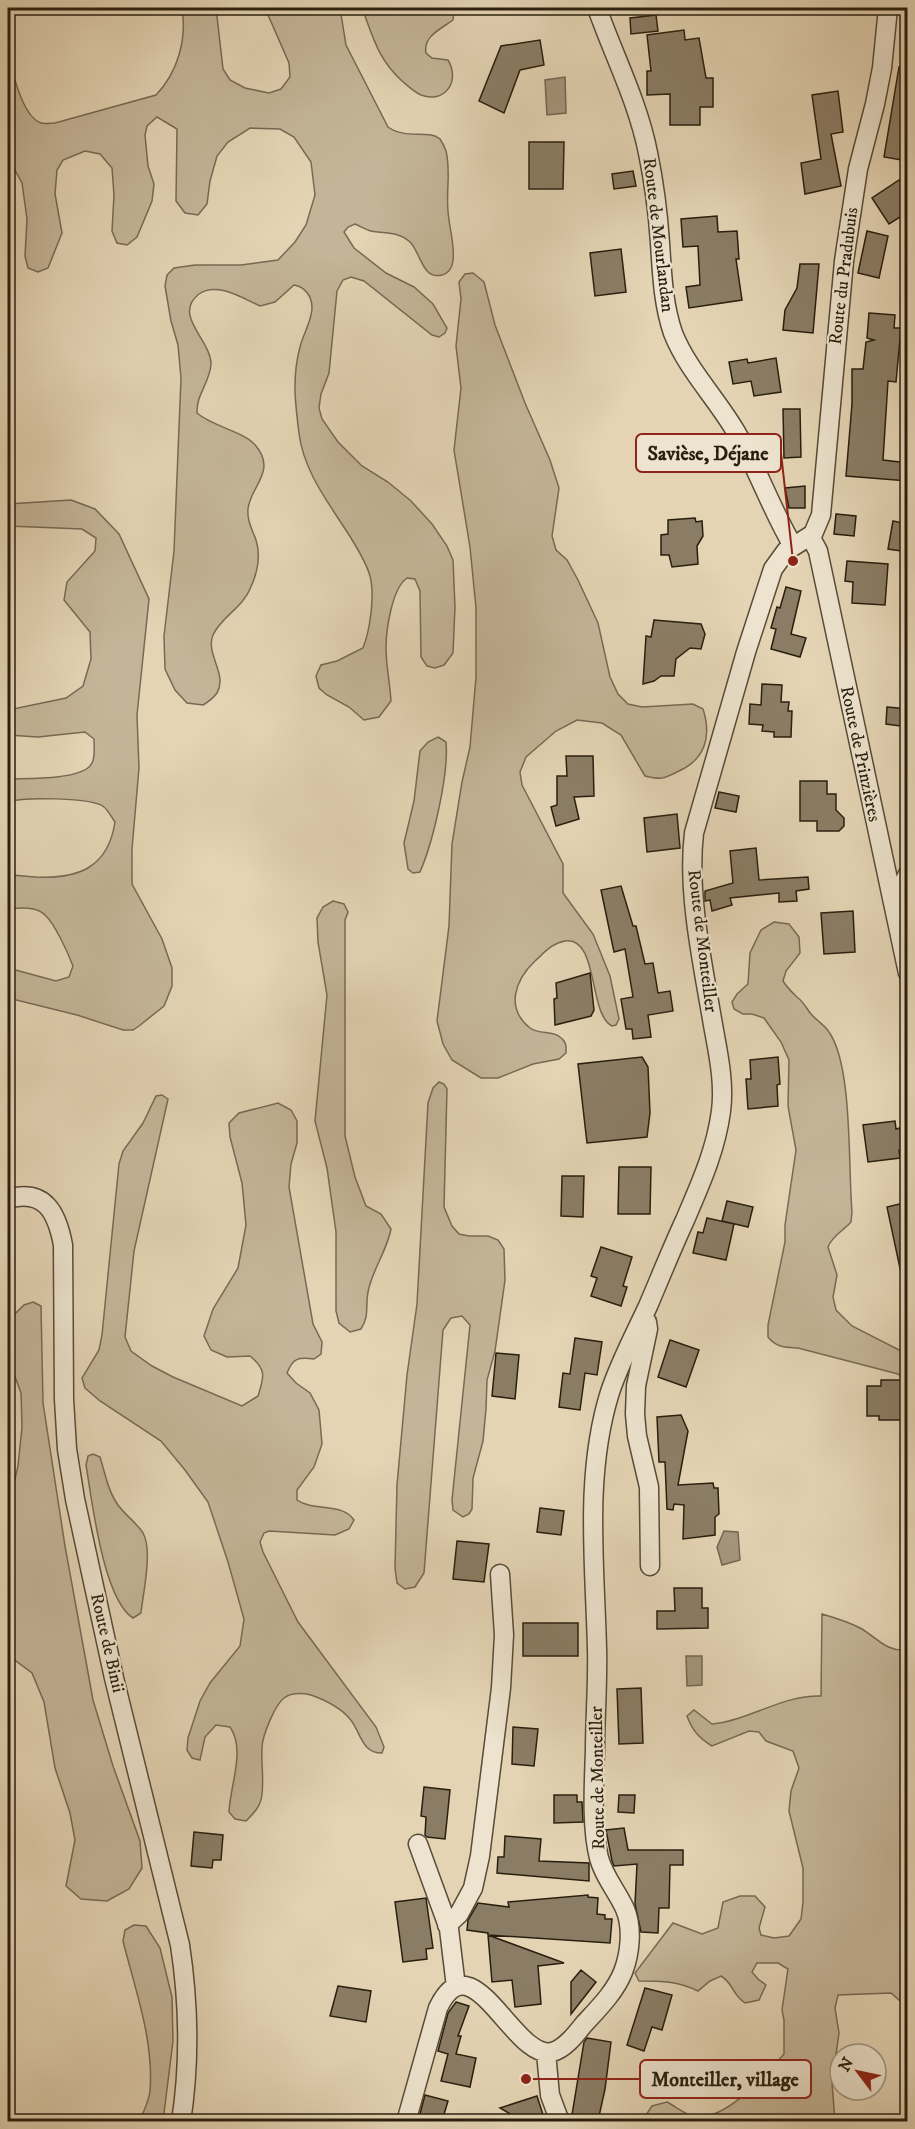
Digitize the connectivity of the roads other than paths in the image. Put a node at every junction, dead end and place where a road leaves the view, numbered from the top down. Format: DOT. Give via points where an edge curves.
graph roads {
  1 [pos="597,8"];
  2 [pos="888,8"];
  3 [pos="802,541"];
  4 [pos="908,874"];
  5 [pos="892,899"];
  6 [pos="908,973"];
  7 [pos="8,1199"];
  8 [pos="643,1316"];
  9 [pos="650,1566"];
  10 [pos="500,1574"];
  11 [pos="418,1844"];
  12 [pos="447,1925"];
  13 [pos="456,1987"];
  14 [pos="546,2053"];
  15 [pos="181,2121"];
  16 [pos="406,2121"];
  17 [pos="560,2121"];
  1 -- 3 [label="street, Route de Mourlandan" via="641,121 672,331 748,453 770,504"];
  2 -- 3 [label="street, Route du Pradubuis" via="880,77 858,169 843,261 823,508 816,529"];
  3 -- 5 [label="street, Route de Prinzières" via="819,557"];
  3 -- 8 [label="street, Route de Monteiller" via="781,556 770,577 696,822 693,885 721,1070 722,1107 709,1163"];
  4 -- 5 [label="street"];
  5 -- 6 [label="street, Route de Prinzières"];
  7 -- 15 [label="street, Route de Binii" via="29,1196 47,1205 55,1216 63,1245 64,1399 75,1499 186,1982 188,2044"];
  8 -- 9 [label="street, Route de Monteiller" via="648,1329 636,1386 635,1414 649,1487"];
  8 -- 14 [label="street, Route de Monteiller" via="615,1377 601,1426 593,1529 598,1664 596,1835 604,1874 628,1918 628,1950 622,1973 603,2002 562,2048"];
  10 -- 12 [label="street" via="502,1681 480,1856 473,1888 459,1914"];
  11 -- 12 [label="street"];
  12 -- 13 [label="street"];
  13 -- 14 [label="street" via="471,1988 482,1995 526,2043"];
  13 -- 16 [label="street" via="445,1995 438,2008"];
  14 -- 17 [label="street" via="550,2096"];
}
